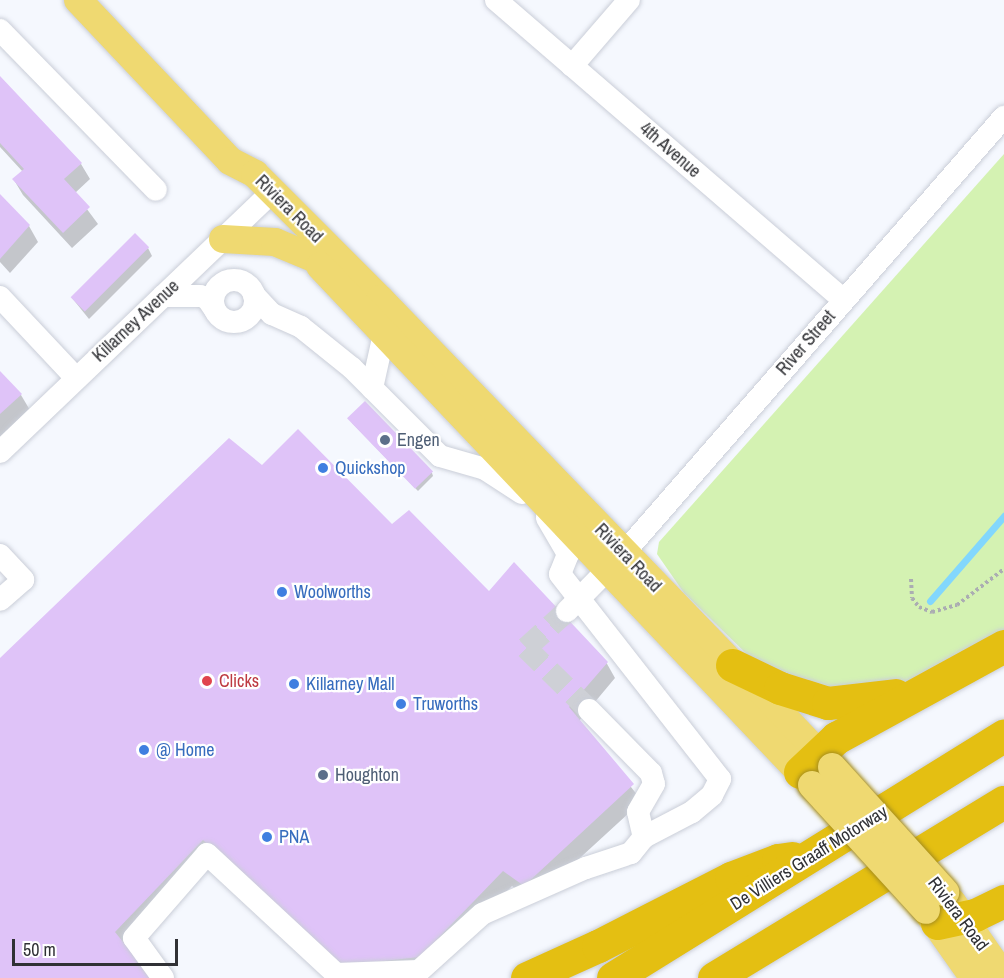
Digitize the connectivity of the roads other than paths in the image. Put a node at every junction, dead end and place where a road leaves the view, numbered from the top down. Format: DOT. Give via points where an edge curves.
graph roads {
  1 [pos="78,0"];
  2 [pos="496,0"];
  3 [pos="629,0"];
  4 [pos="0,30"];
  5 [pos="572,66"];
  6 [pos="1004,117"];
  7 [pos="156,190"];
  8 [pos="266,198"];
  9 [pos="221,242"];
  10 [pos="313,258"];
  11 [pos="248,288"];
  12 [pos="163,296"];
  13 [pos="0,297"];
  14 [pos="844,300"];
  15 [pos="215,310"];
  16 [pos="384,334"];
  17 [pos="75,377"];
  18 [pos="372,388"];
  19 [pos="0,452"];
  20 [pos="506,472"];
  21 [pos="0,555"];
  22 [pos="616,562"];
  23 [pos="0,600"];
  24 [pos="573,606"];
  25 [pos="1004,645"];
  26 [pos="732,665"];
  27 [pos="931,687"];
  28 [pos="589,710"];
  29 [pos="1004,736"];
  30 [pos="816,769"];
  31 [pos="1004,802"];
  32 [pos="644,837"];
  33 [pos="808,859"];
  34 [pos="1004,901"];
  35 [pos="943,910"];
  36 [pos="1004,976"];
  37 [pos="163,978"];
  38 [pos="527,978"];
  39 [pos="613,978"];
  40 [pos="714,978"];
  41 [pos="974,978"];
  1 -- 8 [label="main road, Riviera Road" via="230,161 255,174"];
  2 -- 5 [label="street, 4th Avenue"];
  3 -- 5 [label="street"];
  4 -- 7 [label="street"];
  5 -- 14 [label="street, 4th Avenue"];
  6 -- 14 [label="street, River Street"];
  8 -- 9 [label="street, Killarney Avenue"];
  8 -- 10 [label="main road, Riviera Road"];
  8 -- 22 [label="main road, Riviera Road"];
  9 -- 10 [label="main road" via="275,242"];
  9 -- 11 [label="street" via="227,272"];
  9 -- 12 [label="street, Killarney Avenue"];
  10 -- 16 [label="main road, Riviera Road"];
  11 -- 15 [label="street" via="233,280 219,285 213,295"];
  11 -- 15 [label="street" via="250,314 242,331"];
  11 -- 18 [label="street" via="272,314 301,327"];
  12 -- 15 [label="street" via="200,296 207,298"];
  12 -- 17 [label="street, Killarney Avenue"];
  13 -- 17 [label="street"];
  14 -- 22 [label="street, River Street"];
  16 -- 18 [label="street"];
  16 -- 20 [label="main road, Riviera Road"];
  17 -- 19 [label="street, Killarney Avenue"];
  18 -- 20 [label="street" via="440,456"];
  20 -- 22 [label="main road, Riviera Road"];
  20 -- 24 [label="street" via="557,530 568,554 560,574"];
  21 -- 23 [label="street" via="23,580"];
  22 -- 24 [label="street, River Street"];
  22 -- 26 [label="main road, Riviera Road"];
  22 -- 30 [label="main road, Riviera Road"];
  24 -- 32 [label="street" via="720,779 712,795 692,812"];
  25 -- 27 [label="highway"];
  26 -- 27 [label="highway" via="780,688 828,703 867,700"];
  26 -- 30 [label="main road, Riviera Road"];
  27 -- 30 [label="highway" via="852,728"];
  28 -- 32 [label="street" via="651,773 652,791 638,812"];
  29 -- 33 [label="highway, De Villiers Graaff Motorway"];
  30 -- 35 [label="main road, Riviera Road, bridge"];
  31 -- 40 [label="highway"];
  32 -- 37 [label="street" via="632,853 586,868 482,914 419,971 336,974 207,854 134,938"];
  33 -- 38 [label="highway" via="778,860 731,878"];
  33 -- 39 [label="highway, De Villiers Graaff Motorway"];
  34 -- 35 [label="highway"];
  35 -- 36 [label="main road, Riviera Road"];
  35 -- 41 [label="main road, Riviera Road"];
}
